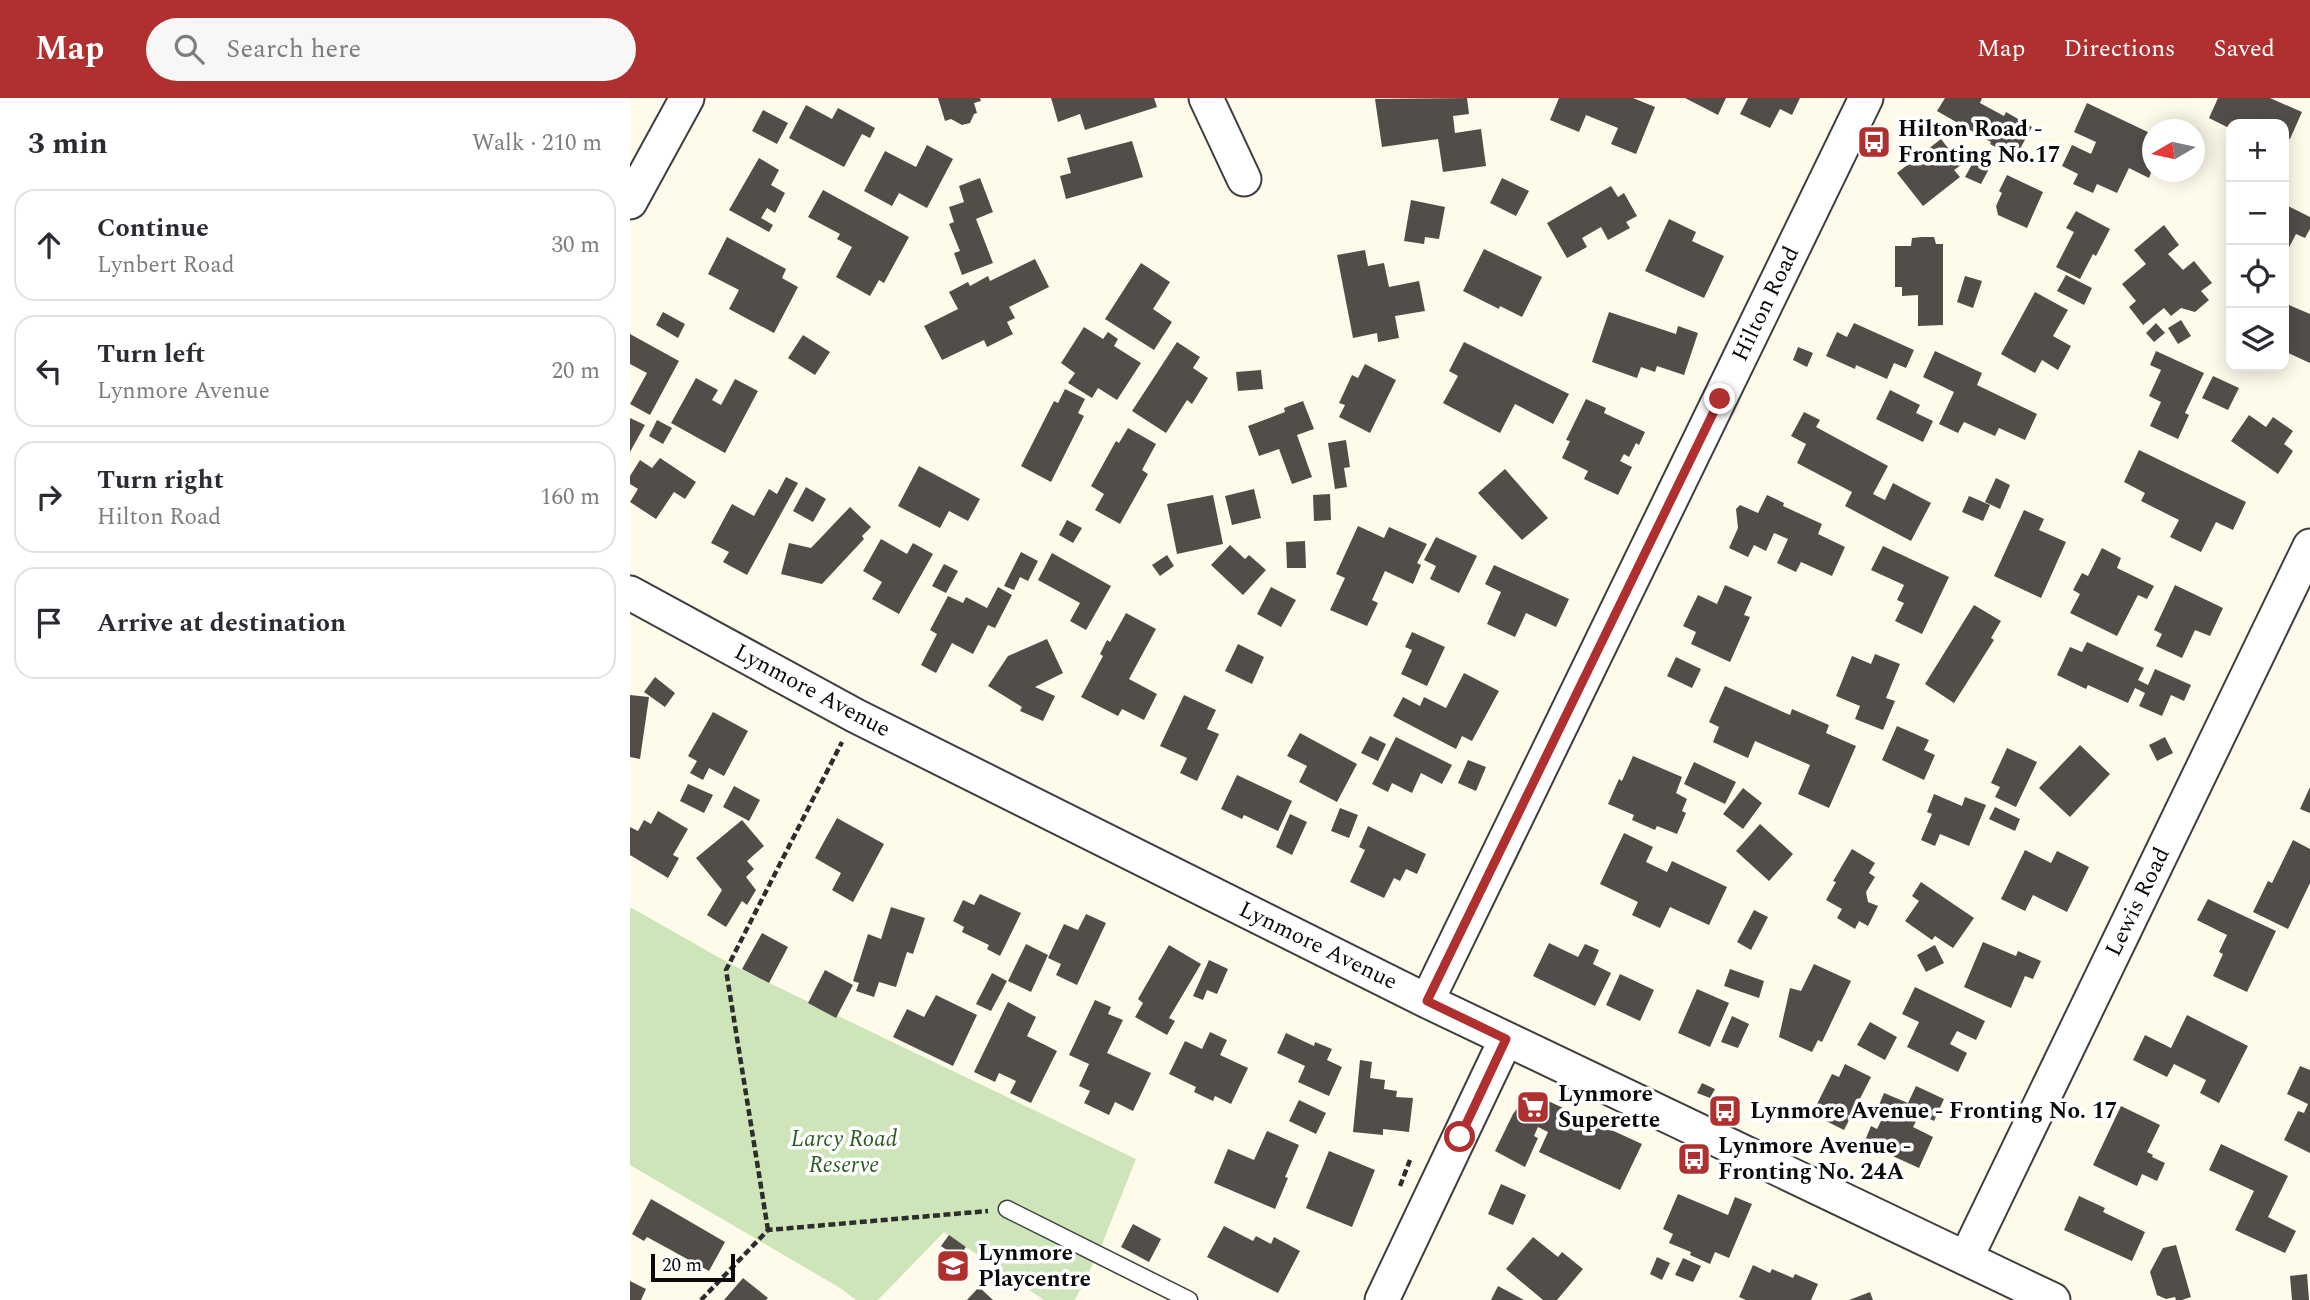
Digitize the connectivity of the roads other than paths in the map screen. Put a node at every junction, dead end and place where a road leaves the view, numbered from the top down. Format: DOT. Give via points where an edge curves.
graph roads {
  1 [pos="687,98"];
  2 [pos="1206,98"];
  3 [pos="1866,98"];
  4 [pos="1244,179"];
  5 [pos="630,202"];
  6 [pos="2310,546"];
  7 [pos="630,593"];
  8 [pos="1427,1001"];
  9 [pos="1506,1039"];
  10 [pos="1007,1209"];
  11 [pos="1966,1258"];
  12 [pos="1189,1300"];
  13 [pos="1382,1300"];
  14 [pos="2053,1300"];
  1 -- 5 [label="street"];
  2 -- 4 [label="street"];
  3 -- 8 [label="street, Hilton Road"];
  6 -- 11 [label="street, Lewis Road"];
  7 -- 8 [label="street, Lynmore Avenue" via="856,716"];
  8 -- 9 [label="street, Lynmore Avenue"];
  9 -- 11 [label="street, Lynmore Avenue"];
  9 -- 13 [label="street"];
  10 -- 12 [label="lane"];
  11 -- 14 [label="street, Lynmore Avenue"];
}
